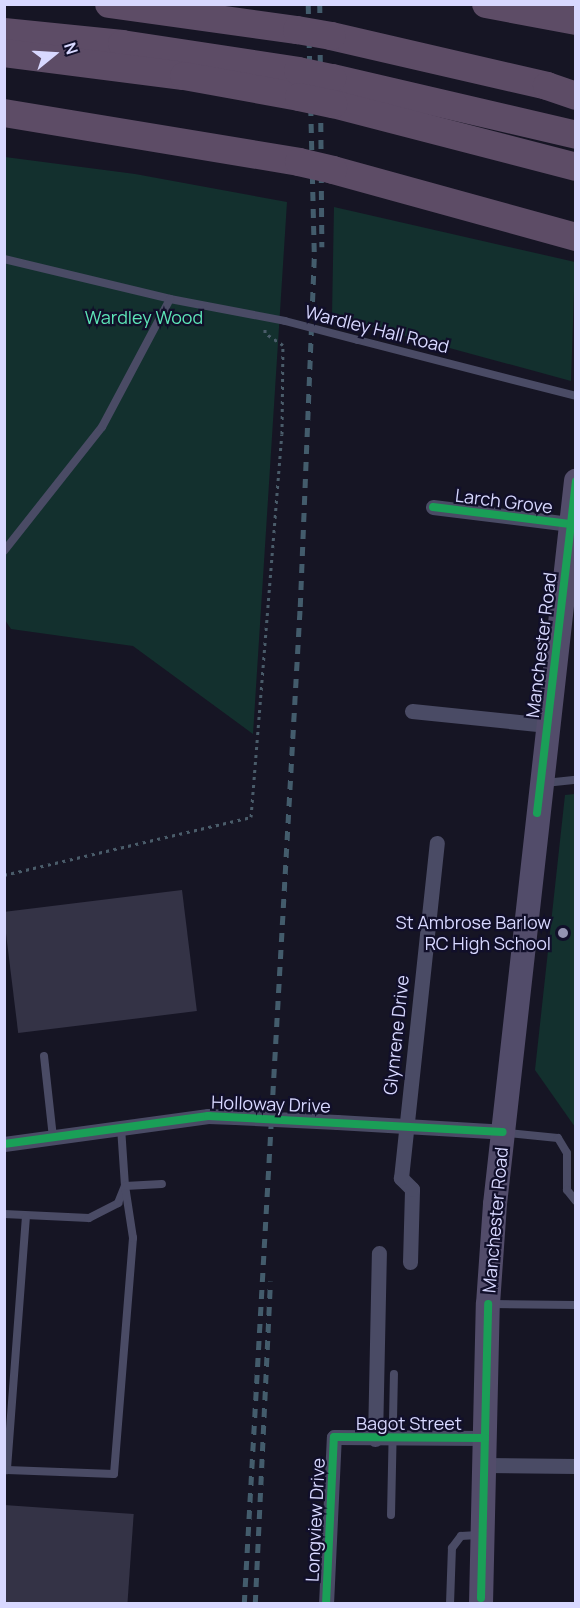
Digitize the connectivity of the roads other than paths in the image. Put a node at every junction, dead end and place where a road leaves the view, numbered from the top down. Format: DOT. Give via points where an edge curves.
graph roads {
  1 [pos="109,4"];
  2 [pos="486,4"];
  3 [pos="576,21"];
  4 [pos="4,32"];
  5 [pos="4,53"];
  6 [pos="299,84"];
  7 [pos="576,85"];
  8 [pos="547,86"];
  9 [pos="332,91"];
  10 [pos="576,96"];
  11 [pos="441,103"];
  12 [pos="4,113"];
  13 [pos="576,135"];
  14 [pos="576,154"];
  15 [pos="576,167"];
  16 [pos="575,236"];
  17 [pos="4,259"];
  18 [pos="170,299"];
  19 [pos="576,396"];
  20 [pos="576,481"];
  21 [pos="434,507"];
  22 [pos="570,524"];
  23 [pos="4,551"];
  24 [pos="412,711"];
  25 [pos="547,724"];
  26 [pos="576,780"];
  27 [pos="541,784"];
  28 [pos="437,843"];
  29 [pos="44,1056"];
  30 [pos="405,1125"];
  31 [pos="121,1126"];
  32 [pos="503,1132"];
  33 [pos="53,1140"];
  34 [pos="4,1144"];
  35 [pos="162,1184"];
  36 [pos="125,1186"];
  37 [pos="576,1200"];
  38 [pos="4,1214"];
  39 [pos="26,1216"];
  40 [pos="380,1253"];
  41 [pos="410,1262"];
  42 [pos="488,1304"];
  43 [pos="576,1305"];
  44 [pos="394,1374"];
  45 [pos="334,1437"];
  46 [pos="375,1438"];
  47 [pos="393,1438"];
  48 [pos="485,1438"];
  49 [pos="484,1465"];
  50 [pos="576,1466"];
  51 [pos="391,1515"];
  52 [pos="483,1535"];
  53 [pos="326,1604"];
  54 [pos="450,1604"];
  55 [pos="481,1604"];
  1 -- 8 [label="highway, bridge" via="331,36"];
  2 -- 3 [label="highway"];
  4 -- 6 [label="highway" via="122,44"];
  5 -- 6 [label="highway" via="184,76"];
  6 -- 9 [label="highway, bridge"];
  7 -- 8 [label="highway"];
  8 -- 10 [label="highway"];
  9 -- 11 [label="highway"];
  9 -- 15 [label="highway"];
  11 -- 13 [label="highway"];
  11 -- 14 [label="highway" via="508,134"];
  12 -- 16 [label="highway, bridge" via="299,162"];
  17 -- 18 [label="lane, Wardley Hall Road"];
  18 -- 19 [label="lane, Wardley Hall Road, bridge" via="267,316"];
  18 -- 23 [label="lane" via="102,427"];
  20 -- 22 [label="main road, Manchester Road"];
  21 -- 22 [label="street, Larch Grove"];
  22 -- 25 [label="main road, Manchester Road"];
  24 -- 25 [label="street"];
  25 -- 27 [label="main road, Manchester Road"];
  26 -- 27 [label="lane"];
  27 -- 32 [label="main road, Manchester Road"];
  28 -- 30 [label="street, Glynrene Drive"];
  29 -- 33 [label="lane"];
  30 -- 31 [label="street, Holloway Drive, bridge" via="208,1116"];
  30 -- 32 [label="street, Holloway Drive"];
  30 -- 41 [label="street, Glynrene Drive" via="401,1178 412,1189"];
  31 -- 33 [label="street, Holloway Drive"];
  31 -- 36 [label="lane"];
  32 -- 37 [label="lane" via="558,1138 567,1153 567,1190"];
  32 -- 42 [label="main road, Manchester Road"];
  33 -- 34 [label="street, Holloway Drive"];
  35 -- 36 [label="lane"];
  36 -- 39 [label="lane" via="118,1203 89,1218"];
  36 -- 39 [label="lane" via="133,1238 114,1474 7,1470"];
  38 -- 39 [label="lane"];
  40 -- 46 [label="street"];
  42 -- 43 [label="lane"];
  42 -- 48 [label="main road, Manchester Road"];
  44 -- 47 [label="lane"];
  45 -- 46 [label="street, Bagot Street"];
  45 -- 53 [label="street, Longview Drive"];
  46 -- 47 [label="street, Bagot Street"];
  47 -- 48 [label="street, Bagot Street"];
  47 -- 51 [label="lane"];
  48 -- 49 [label="main road, Manchester Road"];
  49 -- 50 [label="street"];
  49 -- 52 [label="main road, Manchester Road"];
  52 -- 54 [label="lane" via="461,1536 454,1543"];
  52 -- 55 [label="main road, Manchester Road"];
}
